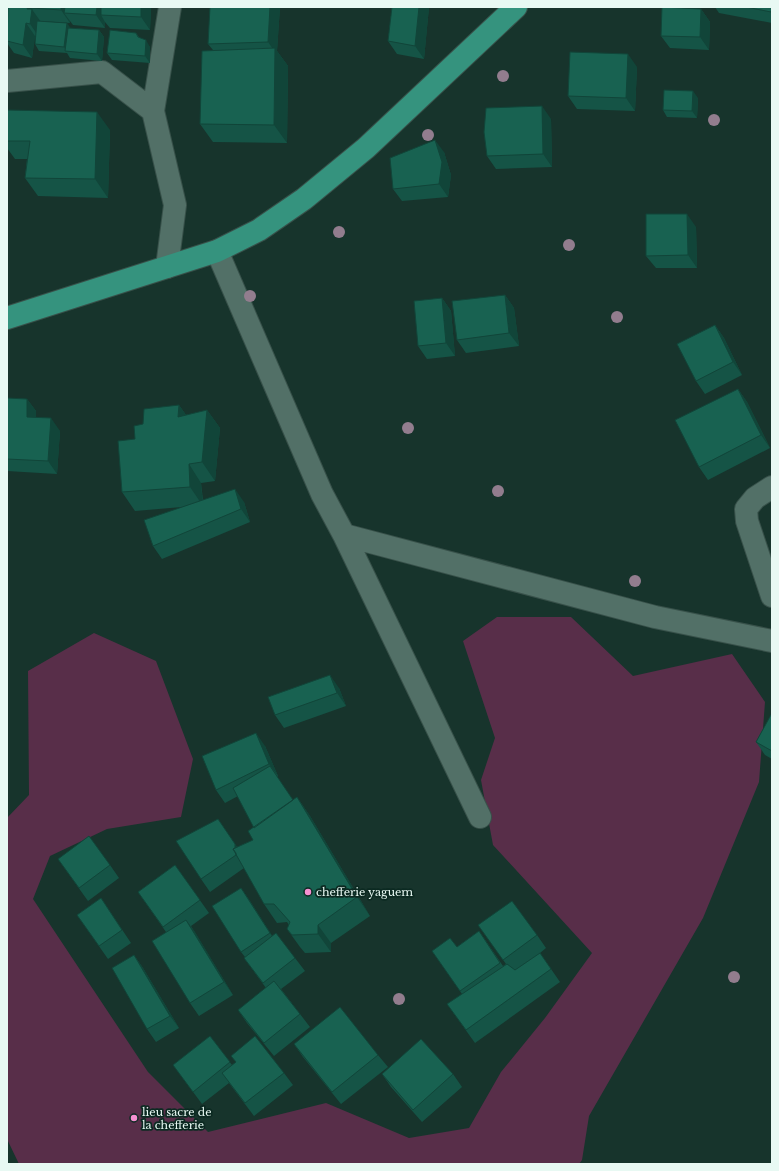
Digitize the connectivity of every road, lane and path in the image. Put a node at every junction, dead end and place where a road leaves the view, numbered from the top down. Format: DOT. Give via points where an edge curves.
graph roads {
  1 [pos="170,7"];
  2 [pos="516,7"];
  3 [pos="7,81"];
  4 [pos="153,111"];
  5 [pos="217,251"];
  6 [pos="166,267"];
  7 [pos="7,318"];
  8 [pos="772,487"];
  9 [pos="344,536"];
  10 [pos="772,596"];
  11 [pos="772,641"];
  12 [pos="480,817"];
  1 -- 4 [label="street"];
  2 -- 5 [label="main road" via="366,148 304,199 259,230"];
  3 -- 4 [label="street" via="102,72"];
  4 -- 6 [label="street" via="175,205"];
  5 -- 6 [label="main road"];
  5 -- 9 [label="street" via="322,494"];
  6 -- 7 [label="main road"];
  8 -- 10 [label="street" via="755,498 746,509"];
  9 -- 11 [label="street" via="655,617"];
  9 -- 12 [label="street"];
}
